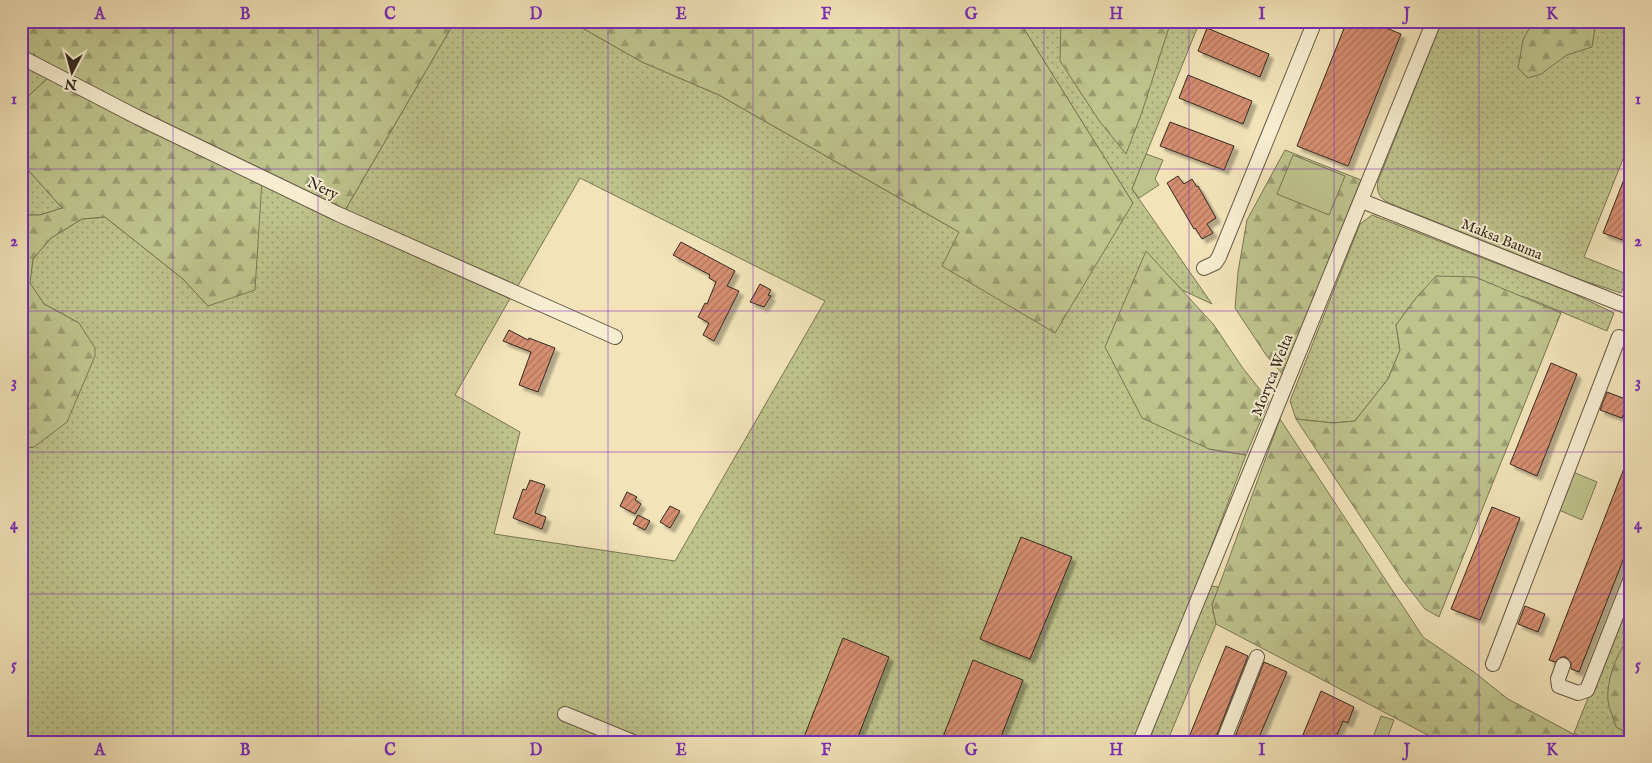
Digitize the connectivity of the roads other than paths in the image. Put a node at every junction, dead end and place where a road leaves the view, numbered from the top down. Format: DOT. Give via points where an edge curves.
graph roads {
  1 [pos="1315,21"];
  2 [pos="1434,21"];
  3 [pos="21,58"];
  4 [pos="1362,201"];
  5 [pos="1204,268"];
  6 [pos="1631,308"];
  7 [pos="615,337"];
  8 [pos="1619,337"];
  9 [pos="1631,578"];
  10 [pos="1257,657"];
  11 [pos="1493,664"];
  12 [pos="1563,665"];
  13 [pos="565,714"];
  14 [pos="633,742"];
  15 [pos="1140,742"];
  16 [pos="1223,742"];
  1 -- 5 [label="street" via="1219,257"];
  2 -- 4 [label="street, Moryca Welta"];
  3 -- 7 [label="street, Nery" via="338,214"];
  4 -- 6 [label="street, Maksa Bauma"];
  4 -- 15 [label="street, Moryca Welta"];
  8 -- 11 [label="street"];
  9 -- 12 [label="street" via="1587,690 1578,693 1559,686"];
  10 -- 16 [label="street"];
  13 -- 14 [label="street"];
}
